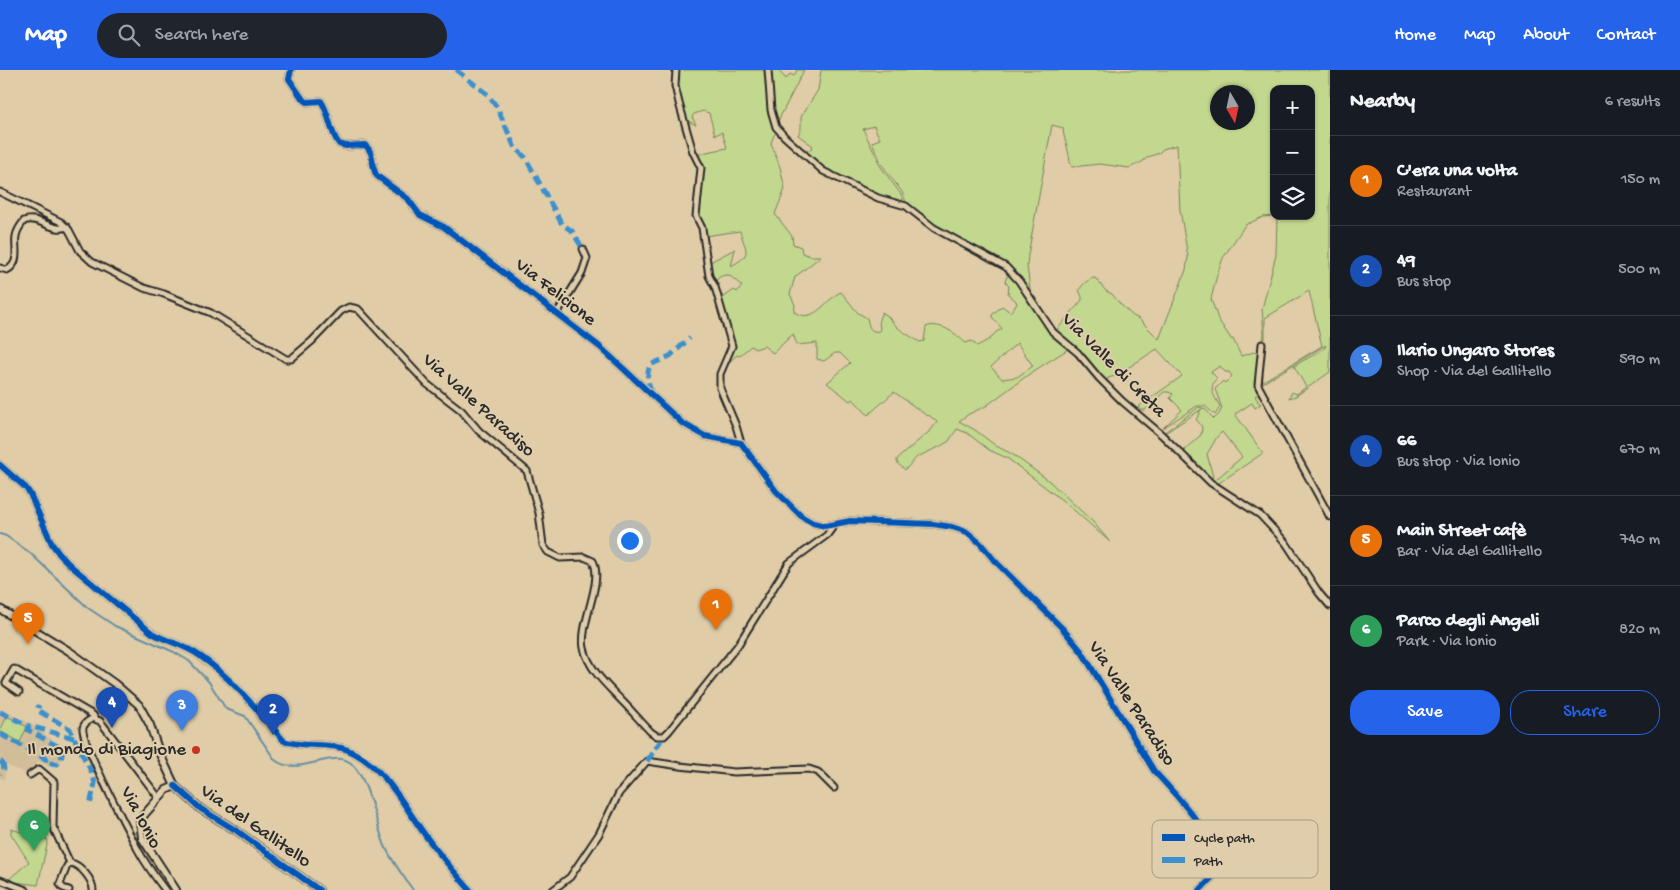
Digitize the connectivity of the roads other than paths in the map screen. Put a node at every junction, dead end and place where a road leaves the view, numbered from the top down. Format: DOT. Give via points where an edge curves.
graph roads {
  1 [pos="291,70"];
  2 [pos="676,70"];
  3 [pos="768,70"];
  4 [pos="0,192"];
  5 [pos="67,228"];
  6 [pos="583,249"];
  7 [pos="0,268"];
  8 [pos="557,313"];
  9 [pos="1262,344"];
  10 [pos="741,443"];
  11 [pos="0,465"];
  12 [pos="1330,517"];
  13 [pos="836,524"];
  14 [pos="1330,606"];
  15 [pos="0,609"];
  16 [pos="19,692"];
  17 [pos="97,720"];
  18 [pos="30,774"];
  19 [pos="175,786"];
  20 [pos="834,788"];
  21 [pos="159,798"];
  22 [pos="1195,820"];
  23 [pos="70,862"];
  24 [pos="1211,878"];
  25 [pos="0,880"];
  26 [pos="26,890"];
  27 [pos="69,890"];
  28 [pos="93,890"];
  29 [pos="165,890"];
  30 [pos="176,890"];
  31 [pos="319,890"];
  32 [pos="470,890"];
  33 [pos="553,890"];
  34 [pos="1200,890"];
  1 -- 8 [label="street, Via Felicione" via="289,79 302,98 307,102 321,101 324,105 331,130 340,144 365,146 373,157 377,176 408,199 420,215 444,227"];
  2 -- 10 [label="street" via="678,104 701,168 696,216 702,228 709,276 732,346 720,374 720,388"];
  3 -- 14 [label="street, Via Valle di Creta" via="771,110 776,127 785,137 824,171 878,198 906,206 934,228 1006,267 1053,332 1078,353 1122,401 1211,483 1260,515 1286,543"];
  4 -- 5 [label="street, Via Valle Paradiso"];
  5 -- 7 [label="street" via="59,229 31,219 24,221 16,234 14,265 7,270"];
  5 -- 13 [label="street, Via Valle Paradiso" via="80,251 92,262 138,286 211,313 286,360 312,341 341,311 350,307 358,309 428,384 461,410 479,432 527,470 539,513 543,545 548,552 560,558 584,557 593,561 596,573 584,640 588,659 602,680 657,736 664,736 669,731 738,645 788,563 827,535"];
  6 -- 8 [label="street, Via Felicione" via="587,258 582,273"];
  8 -- 10 [label="street, Via Felicione" via="600,346 682,423 705,436"];
  9 -- 12 [label="street" via="1258,385"];
  10 -- 13 [label="street" via="776,491 801,516 825,526"];
  11 -- 32 [label="street" via="26,488 52,544 71,566 152,633 189,649 212,665 229,679 284,741 347,750 378,771"];
  13 -- 22 [label="street, Via Valle Paradiso" via="933,524 967,532 1082,652 1154,771"];
  15 -- 19 [label="street, Via del Gallitello" via="100,673 139,705"];
  16 -- 17 [label="street" via="6,683 14,669"];
  17 -- 21 [label="street, Via Ionio"];
  17 -- 29 [label="street, Via Ionio" via="93,718 83,726 88,750 138,850"];
  18 -- 23 [label="street" via="39,769 54,782 53,827"];
  19 -- 21 [label="street"];
  19 -- 31 [label="street, Via del Gallitello" via="201,809"];
  20 -- 33 [label="street" via="818,772 809,769 734,772 648,761 619,793 599,834 570,876"];
  21 -- 30 [label="street" via="140,821 142,838"];
  23 -- 27 [label="street" via="60,884"];
  23 -- 28 [label="street" via="93,883"];
  24 -- 34 [label="street, Via Valle Paradiso"];
  25 -- 26 [label="street"];
}
